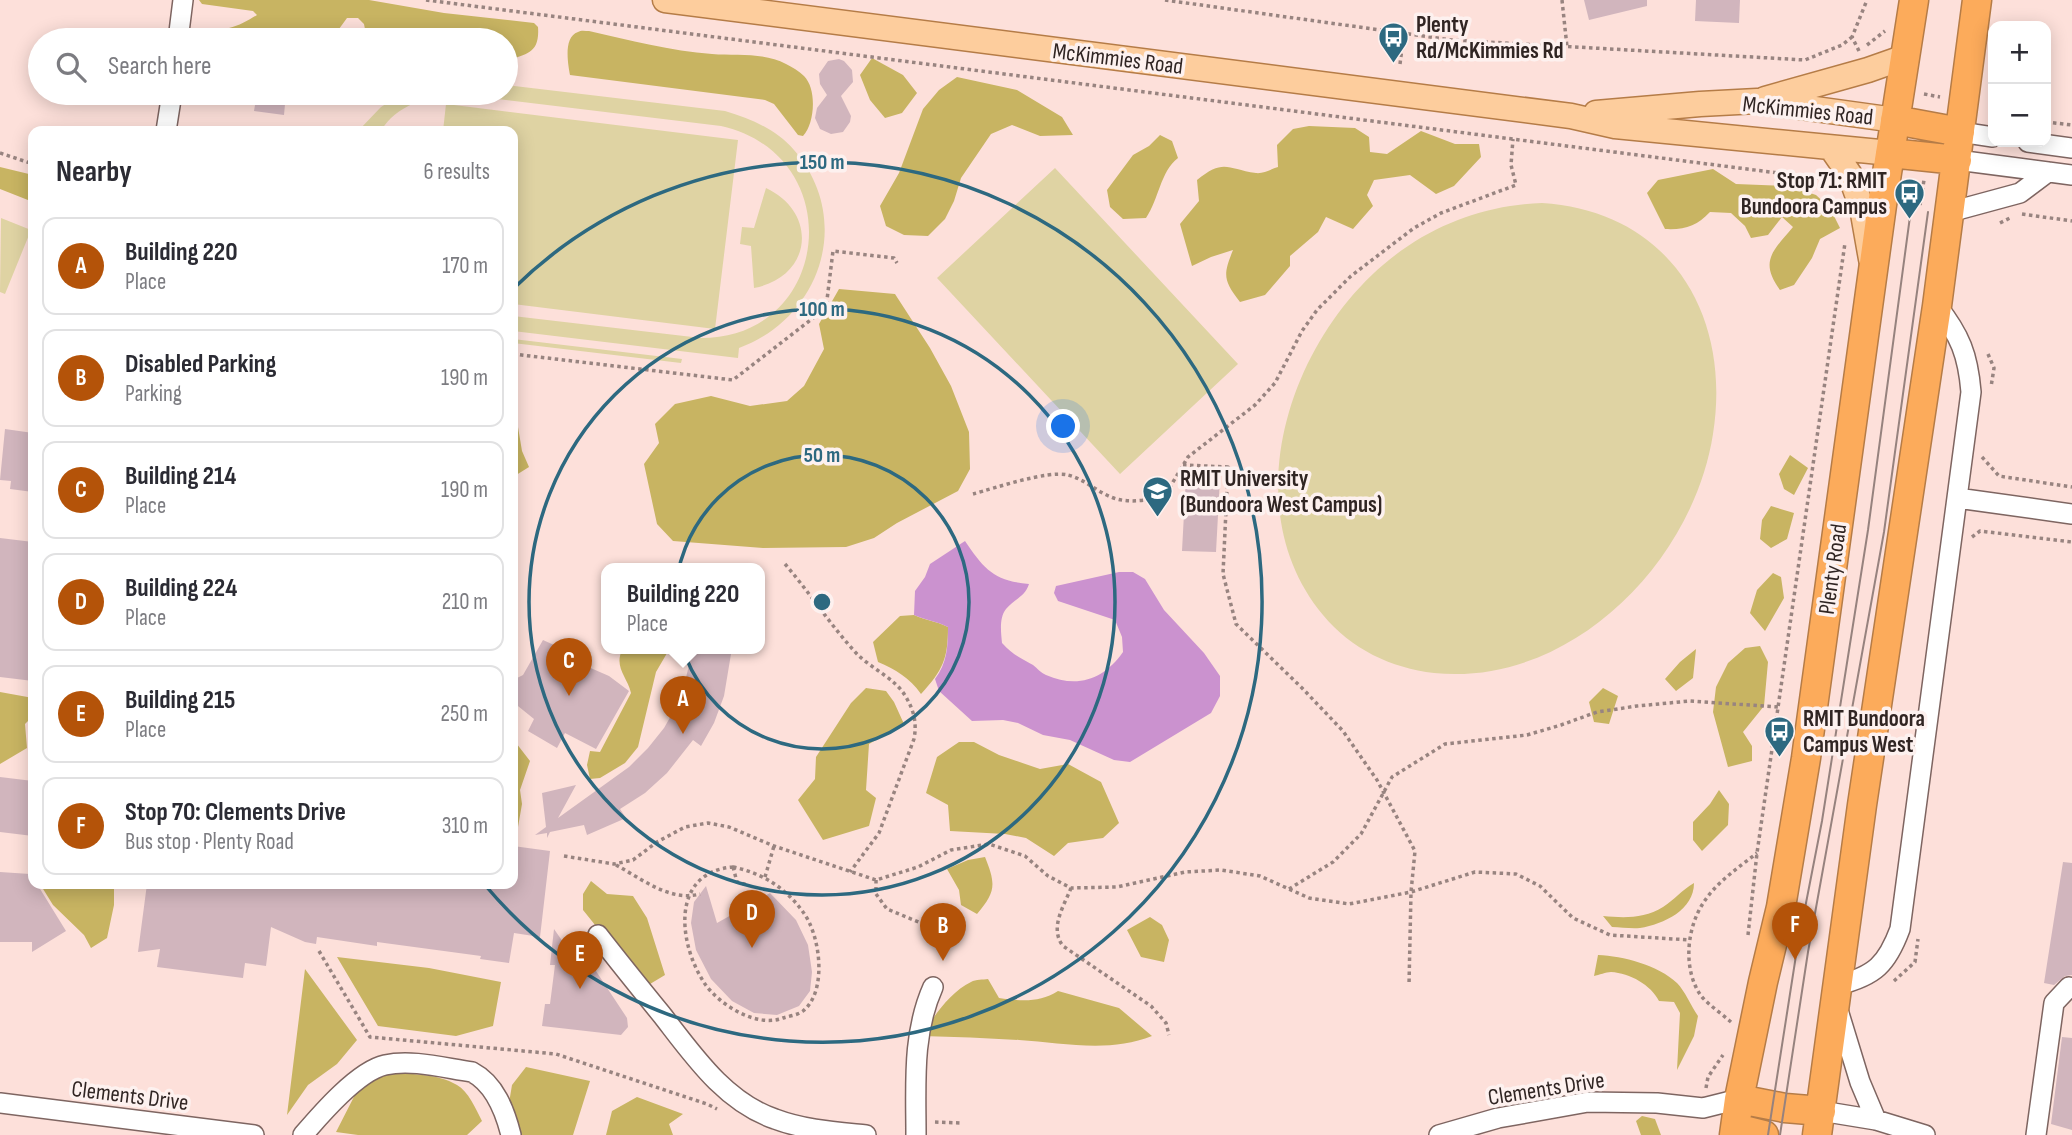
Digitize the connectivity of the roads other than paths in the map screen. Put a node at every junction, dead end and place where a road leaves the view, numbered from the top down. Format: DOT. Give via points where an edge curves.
graph roads {
  1 [pos="183,0"];
  2 [pos="665,0"];
  3 [pos="1914,0"];
  4 [pos="1977,0"];
  5 [pos="180,28"];
  6 [pos="1905,57"];
  7 [pos="1757,101"];
  8 [pos="170,105"];
  9 [pos="1571,116"];
  10 [pos="1895,120"];
  11 [pos="167,126"];
  12 [pos="1960,131"];
  13 [pos="1988,136"];
  14 [pos="2051,145"];
  15 [pos="2072,148"];
  16 [pos="1832,149"];
  17 [pos="1890,153"];
  18 [pos="1957,160"];
  19 [pos="2048,172"];
  20 [pos="2072,175"];
  21 [pos="1950,212"];
  22 [pos="1873,270"];
  23 [pos="1937,306"];
  24 [pos="1957,498"];
  25 [pos="2072,514"];
  26 [pos="598,935"];
  27 [pos="933,987"];
  28 [pos="2069,987"];
  29 [pos="1837,994"];
  30 [pos="1739,1099"];
  31 [pos="0,1103"];
  32 [pos="1703,1108"];
  33 [pos="1876,1120"];
  34 [pos="1819,1123"];
  35 [pos="916,1128"];
  36 [pos="1735,1131"];
  37 [pos="254,1135"];
  38 [pos="303,1135"];
  39 [pos="511,1135"];
  40 [pos="866,1135"];
  41 [pos="1439,1135"];
  42 [pos="1765,1135"];
  43 [pos="1926,1135"];
  44 [pos="2036,1135"];
  1 -- 5 [label="street"];
  2 -- 9 [label="main road, McKimmies Road"];
  3 -- 6 [label="highway, Plenty Road"];
  4 -- 12 [label="highway"];
  6 -- 7 [label="main road" via="1863,60"];
  6 -- 10 [label="highway, Plenty Road"];
  7 -- 9 [label="main road, McKimmies Road"];
  7 -- 10 [label="main road, McKimmies Road"];
  8 -- 11 [label="street"];
  9 -- 16 [label="main road, McKimmies Road" via="1615,126"];
  10 -- 12 [label="highway, McKimmies Road"];
  10 -- 17 [label="highway, Plenty Road"];
  12 -- 13 [label="street"];
  12 -- 18 [label="highway"];
  14 -- 15 [label="street"];
  16 -- 17 [label="main road, McKimmies Road"];
  16 -- 22 [label="main road" via="1862,208"];
  17 -- 18 [label="highway, McKimmies Road"];
  17 -- 22 [label="highway, Plenty Road"];
  18 -- 19 [label="street"];
  18 -- 21 [label="highway"];
  19 -- 20 [label="street"];
  19 -- 21 [label="street" via="2020,193"];
  21 -- 23 [label="highway"];
  22 -- 30 [label="highway, Plenty Road" via="1806,758 1781,907"];
  23 -- 24 [label="street" via="1953,326 1969,363 1971,392"];
  23 -- 29 [label="highway"];
  24 -- 25 [label="street"];
  24 -- 29 [label="street" via="1900,929 1890,955"];
  26 -- 40 [label="street" via="715,1080 733,1096 775,1119"];
  27 -- 35 [label="street" via="918,1030"];
  28 -- 44 [label="street" via="2054,1003"];
  29 -- 33 [label="street" via="1860,1082"];
  29 -- 34 [label="highway"];
  30 -- 32 [label="street, Clements Drive"];
  30 -- 34 [label="highway" via="1785,1108"];
  30 -- 36 [label="highway, Plenty Road"];
  31 -- 37 [label="street, Clements Drive"];
  32 -- 36 [label="street, Clements Drive"];
  32 -- 41 [label="street, Clements Drive" via="1588,1102 1498,1118"];
  33 -- 34 [label="street"];
  33 -- 43 [label="street"];
  36 -- 42 [label="highway"];
  38 -- 39 [label="street" via="330,1103 375,1068 399,1063 479,1076 504,1108"];
}
